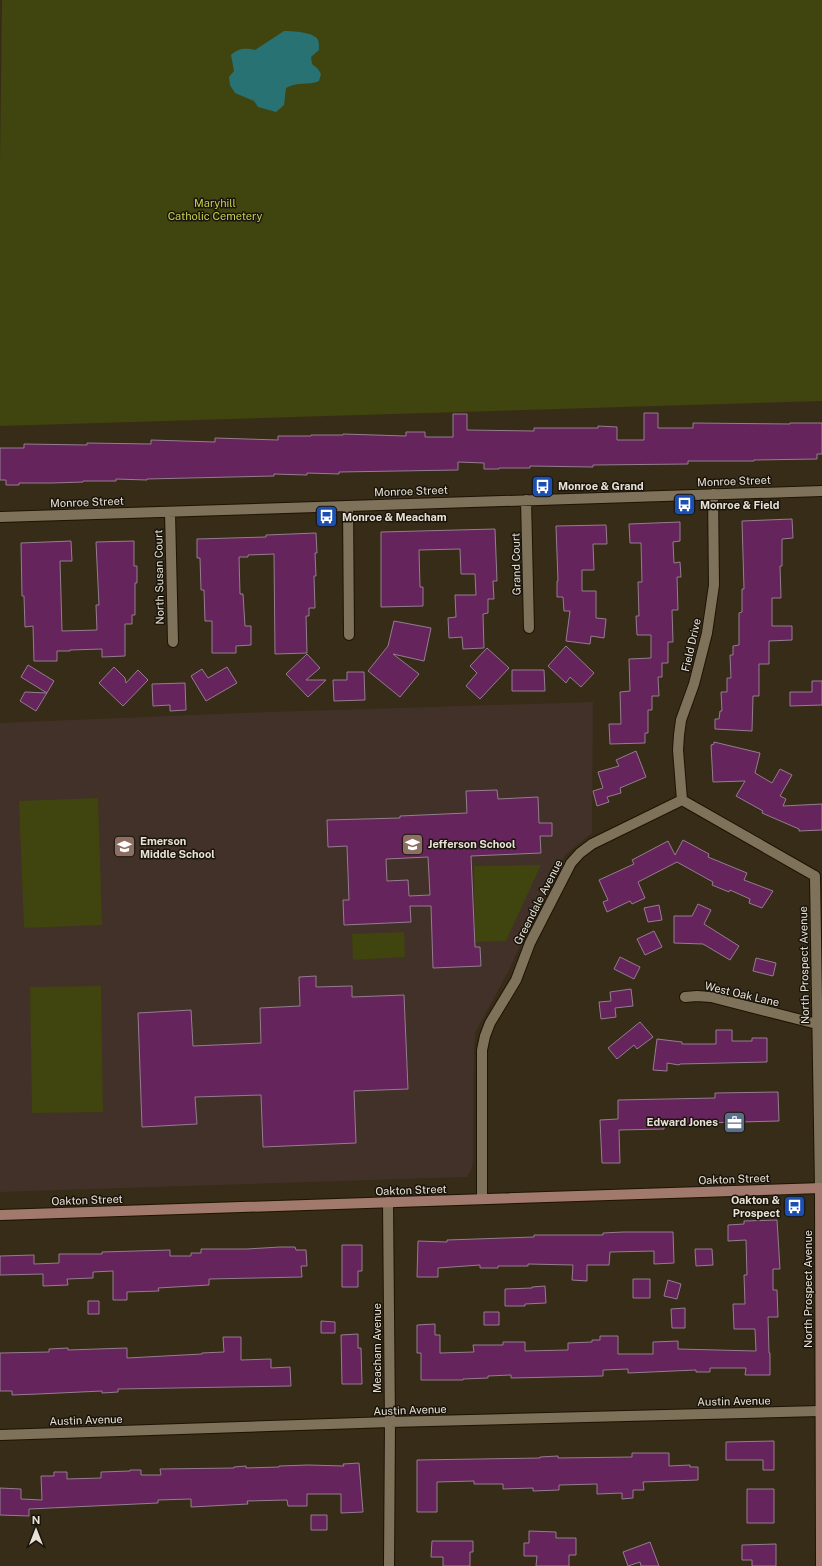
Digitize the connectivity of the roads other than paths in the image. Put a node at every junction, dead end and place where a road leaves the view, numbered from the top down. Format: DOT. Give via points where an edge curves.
graph roads {
  1 [pos="822,491"];
  2 [pos="713,494"];
  3 [pos="526,500"];
  4 [pos="348,506"];
  5 [pos="170,512"];
  6 [pos="0,517"];
  7 [pos="529,628"];
  8 [pos="350,635"];
  9 [pos="173,642"];
  10 [pos="682,800"];
  11 [pos="818,874"];
  12 [pos="685,997"];
  13 [pos="819,998"];
  14 [pos="817,1024"];
  15 [pos="821,1188"];
  16 [pos="482,1199"];
  17 [pos="388,1202"];
  18 [pos="0,1215"];
  19 [pos="820,1411"];
  20 [pos="390,1422"];
  21 [pos="0,1435"];
  22 [pos="389,1566"];
  23 [pos="821,1566"];
  1 -- 2 [label="street, Monroe Street"];
  2 -- 3 [label="street, Monroe Street"];
  2 -- 10 [label="street, Field Drive" via="714,585 707,633 678,735"];
  3 -- 4 [label="street, Monroe Street"];
  3 -- 7 [label="street, Grand Court"];
  4 -- 5 [label="street, Monroe Street"];
  4 -- 8 [label="street"];
  5 -- 6 [label="street, Monroe Street"];
  5 -- 9 [label="street, North Susan Court"];
  10 -- 11 [label="street"];
  10 -- 16 [label="street, Greendale Avenue" via="592,844 580,853 571,863 530,943 516,980 490,1023 482,1050"];
  11 -- 13 [label="street, North Prospect Avenue"];
  12 -- 14 [label="street, West Oak Lane" via="711,997"];
  13 -- 14 [label="street, North Prospect Avenue"];
  14 -- 15 [label="street, North Prospect Avenue"];
  15 -- 16 [label="main road, Oakton Street"];
  15 -- 19 [label="main road, North Prospect Avenue"];
  16 -- 17 [label="main road, Oakton Street"];
  17 -- 18 [label="main road, Oakton Street"];
  17 -- 20 [label="street, Meacham Avenue"];
  19 -- 20 [label="street, Austin Avenue"];
  19 -- 23 [label="main road, North Prospect Avenue"];
  20 -- 21 [label="street, Austin Avenue"];
  20 -- 22 [label="street, Meacham Avenue"];
}
